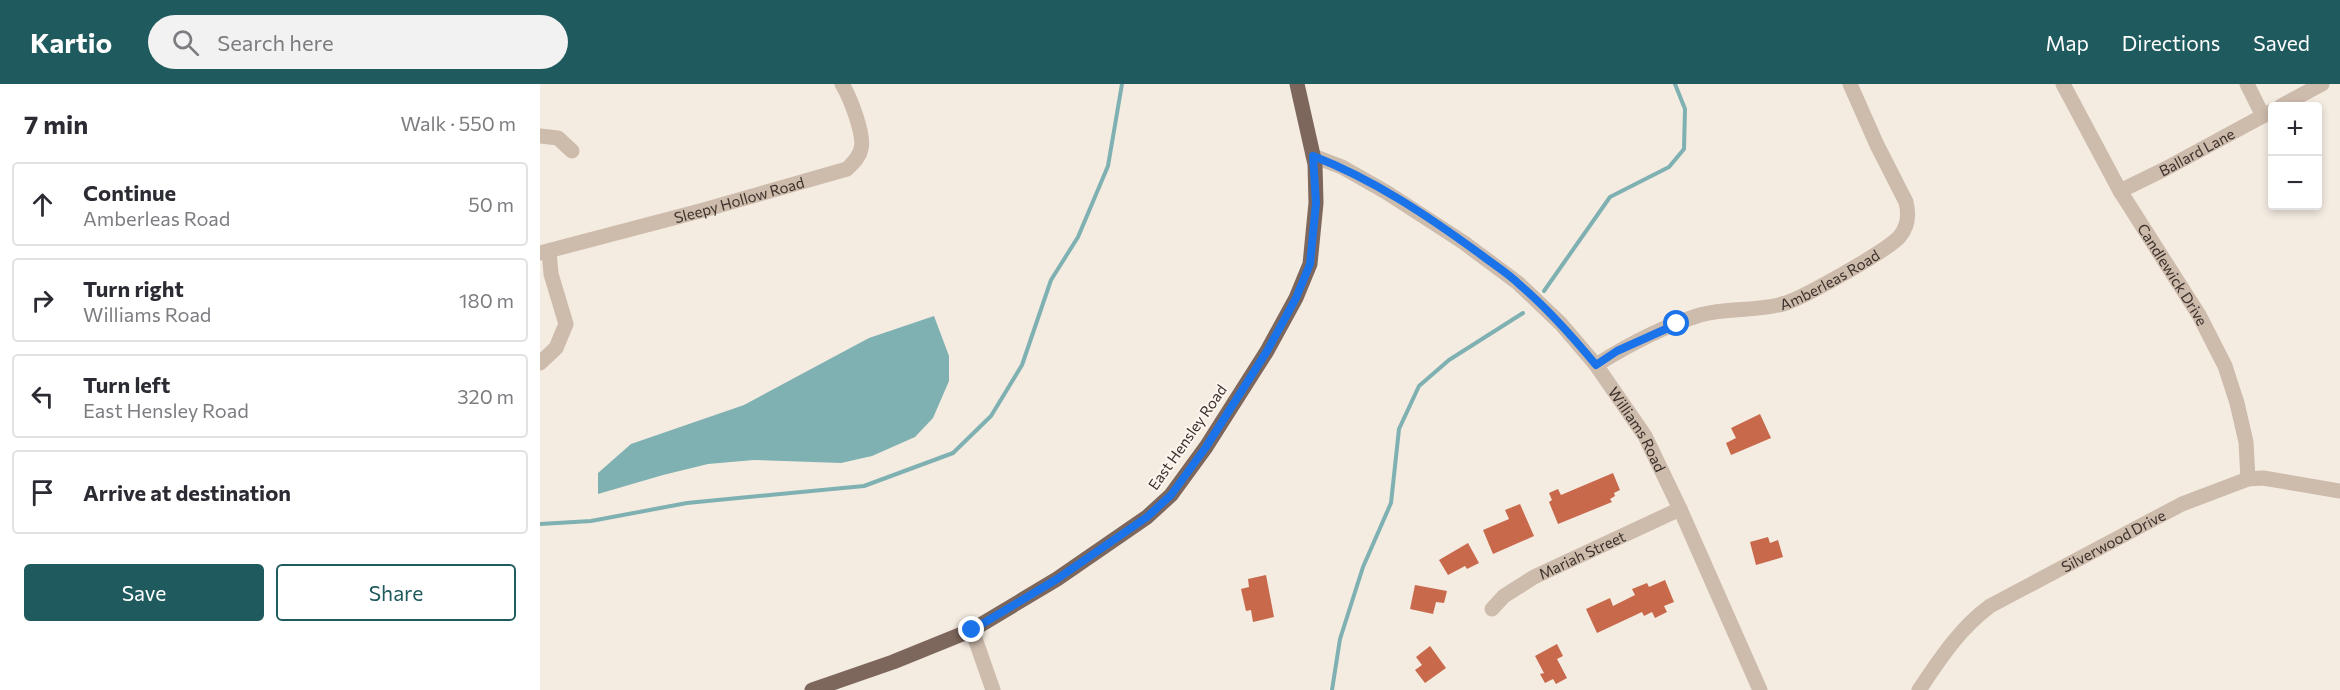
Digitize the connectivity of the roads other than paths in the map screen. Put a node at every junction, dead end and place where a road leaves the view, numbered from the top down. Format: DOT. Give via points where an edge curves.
graph roads {
  1 [pos="842,84"];
  2 [pos="1298,84"];
  3 [pos="1850,84"];
  4 [pos="2063,84"];
  5 [pos="2247,84"];
  6 [pos="2322,84"];
  7 [pos="2288,102"];
  8 [pos="2268,114"];
  9 [pos="540,136"];
  10 [pos="572,151"];
  11 [pos="1313,156"];
  12 [pos="2120,191"];
  13 [pos="545,252"];
  14 [pos="540,363"];
  15 [pos="1596,365"];
  16 [pos="2248,479"];
  17 [pos="2340,491"];
  18 [pos="1680,509"];
  19 [pos="1492,609"];
  20 [pos="972,630"];
  21 [pos="1921,686"];
  22 [pos="812,690"];
  23 [pos="993,690"];
  24 [pos="1760,690"];
  1 -- 13 [label="street, Sleepy Hollow Road" via="856,117 862,147 847,169"];
  2 -- 11 [label="main road, East Hensley Road"];
  3 -- 15 [label="street, Amberleas Road" via="1906,202 1906,228 1899,238 1791,301 1700,315"];
  4 -- 12 [label="street, Candlewick Drive"];
  5 -- 8 [label="street"];
  6 -- 7 [label="street"];
  8 -- 12 [label="street, Ballard Lane"];
  9 -- 10 [label="street" via="558,138"];
  11 -- 15 [label="street, Williams Road" via="1386,192 1463,242 1518,283 1562,324"];
  11 -- 20 [label="main road, East Hensley Road" via="1316,203 1310,264 1272,343 1206,447 1171,495 1147,517 1057,579"];
  12 -- 16 [label="street, Candlewick Drive" via="2199,315 2225,366 2246,442"];
  13 -- 14 [label="street" via="566,324 556,348"];
  15 -- 18 [label="street, Williams Road" via="1645,436"];
  16 -- 17 [label="street, Silverwood Drive"];
  16 -- 21 [label="street, Silverwood Drive" via="2182,504 1990,606 1971,620"];
  18 -- 19 [label="street, Mariah Street" via="1534,577 1504,596"];
  18 -- 24 [label="street, Williams Road"];
  20 -- 22 [label="main road, East Hensley Road"];
  20 -- 23 [label="street"];
}
